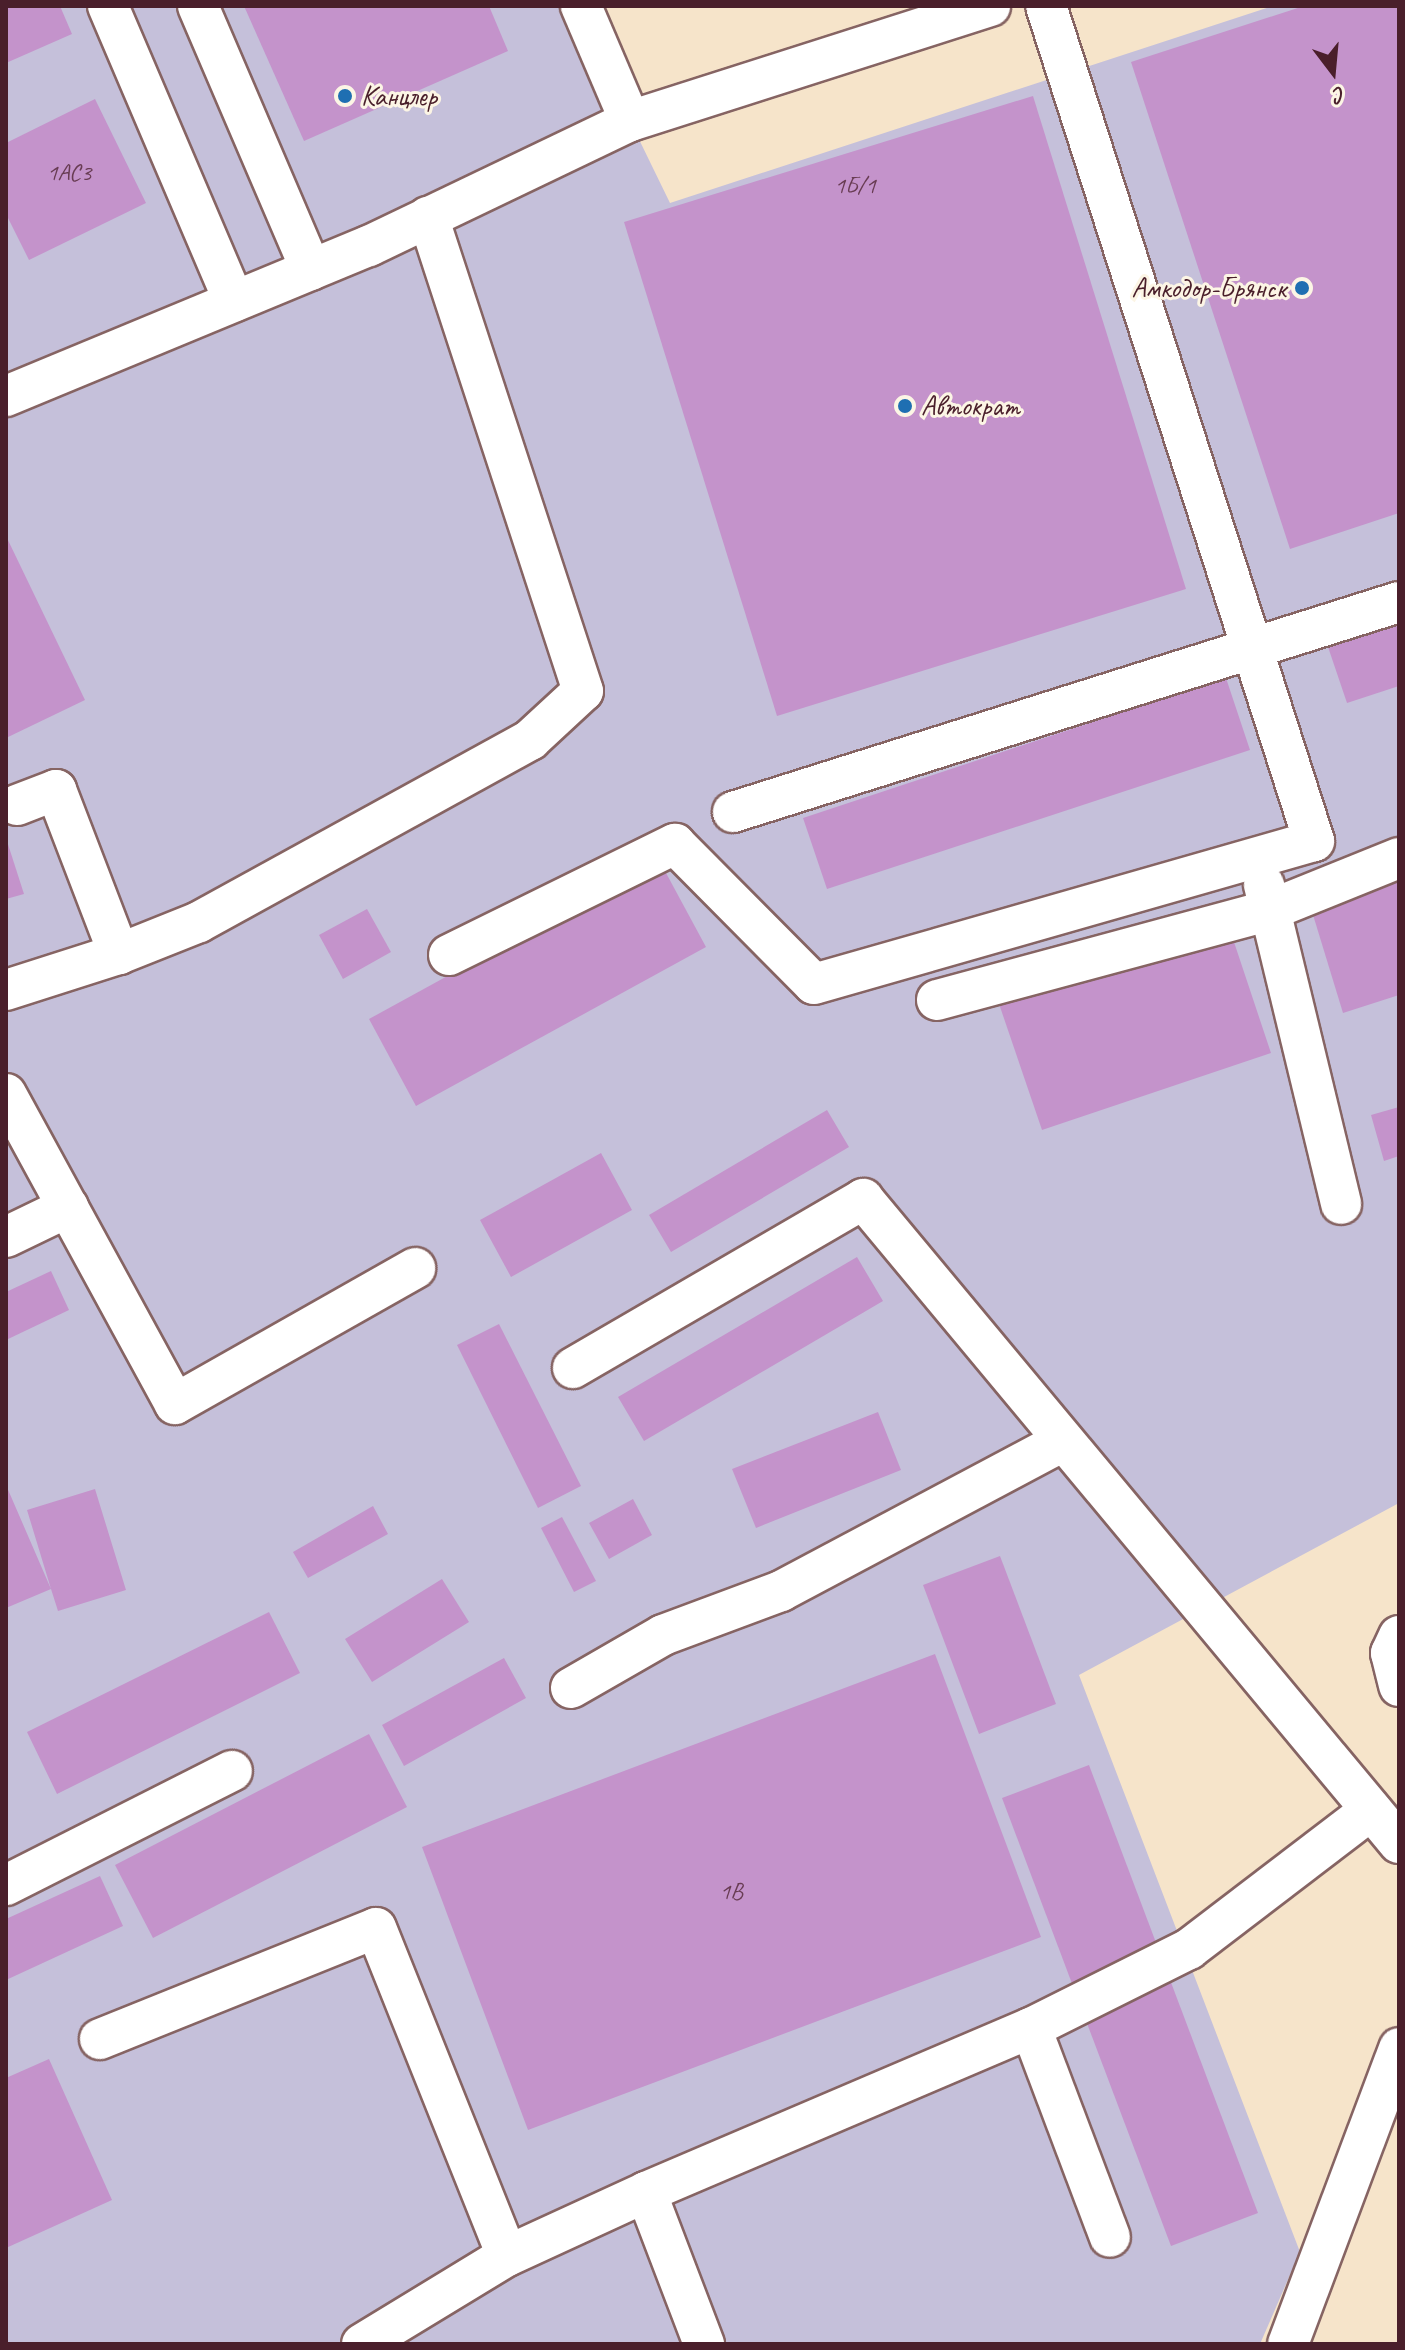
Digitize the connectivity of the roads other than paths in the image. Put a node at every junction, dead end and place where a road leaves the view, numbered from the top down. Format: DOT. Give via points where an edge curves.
graph roads {
  1 [pos="108,6"];
  2 [pos="198,6"];
  3 [pos="581,6"];
  4 [pos="990,6"];
  5 [pos="1046,6"];
  6 [pos="630,121"];
  7 [pos="428,217"];
  8 [pos="311,270"];
  9 [pos="234,301"];
  10 [pos="10,385"];
  11 [pos="1399,602"];
  12 [pos="1253,648"];
  13 [pos="17,805"];
  14 [pos="733,812"];
  15 [pos="1257,857"];
  16 [pos="1399,858"];
  17 [pos="1270,910"];
  18 [pos="119,954"];
  19 [pos="449,955"];
  20 [pos="6,990"];
  21 [pos="937,1000"];
  22 [pos="6,1094"];
  23 [pos="1341,1204"];
  24 [pos="68,1207"];
  25 [pos="6,1237"];
  26 [pos="415,1268"];
  27 [pos="573,1368"];
  28 [pos="1063,1441"];
  29 [pos="1399,1636"];
  30 [pos="1399,1686"];
  31 [pos="571,1688"];
  32 [pos="232,1771"];
  33 [pos="1371,1810"];
  34 [pos="1399,1843"];
  35 [pos="6,1885"];
  36 [pos="1031,2028"];
  37 [pos="100,2039"];
  38 [pos="1399,2048"];
  39 [pos="646,2192"];
  40 [pos="1110,2237"];
  41 [pos="507,2256"];
  42 [pos="362,2344"];
  43 [pos="704,2344"];
  44 [pos="1288,2344"];
  1 -- 9 [label="street"];
  2 -- 8 [label="street"];
  3 -- 6 [label="street"];
  4 -- 6 [label="street"];
  5 -- 12 [label="street"];
  6 -- 7 [label="street"];
  7 -- 8 [label="street"];
  7 -- 18 [label="street" via="583,691 530,740 199,922"];
  8 -- 9 [label="street"];
  9 -- 10 [label="street"];
  11 -- 12 [label="street"];
  12 -- 14 [label="street"];
  12 -- 15 [label="street" via="1314,841"];
  13 -- 18 [label="street" via="56,790"];
  15 -- 17 [label="street"];
  15 -- 19 [label="street" via="814,984 675,844"];
  16 -- 17 [label="street"];
  17 -- 21 [label="street"];
  17 -- 23 [label="street"];
  18 -- 20 [label="street"];
  22 -- 24 [label="street"];
  24 -- 25 [label="street"];
  24 -- 26 [label="street" via="175,1404"];
  27 -- 28 [label="street" via="863,1199"];
  28 -- 31 [label="street" via="781,1591 663,1635"];
  28 -- 33 [label="street"];
  29 -- 30 [label="street" via="1391,1653"];
  32 -- 35 [label="street"];
  33 -- 34 [label="street"];
  33 -- 36 [label="street" via="1189,1949"];
  36 -- 39 [label="street"];
  36 -- 40 [label="street"];
  37 -- 41 [label="street" via="376,1928"];
  38 -- 44 [label="street"];
  39 -- 41 [label="street"];
  39 -- 43 [label="street"];
  41 -- 42 [label="street"];
}
